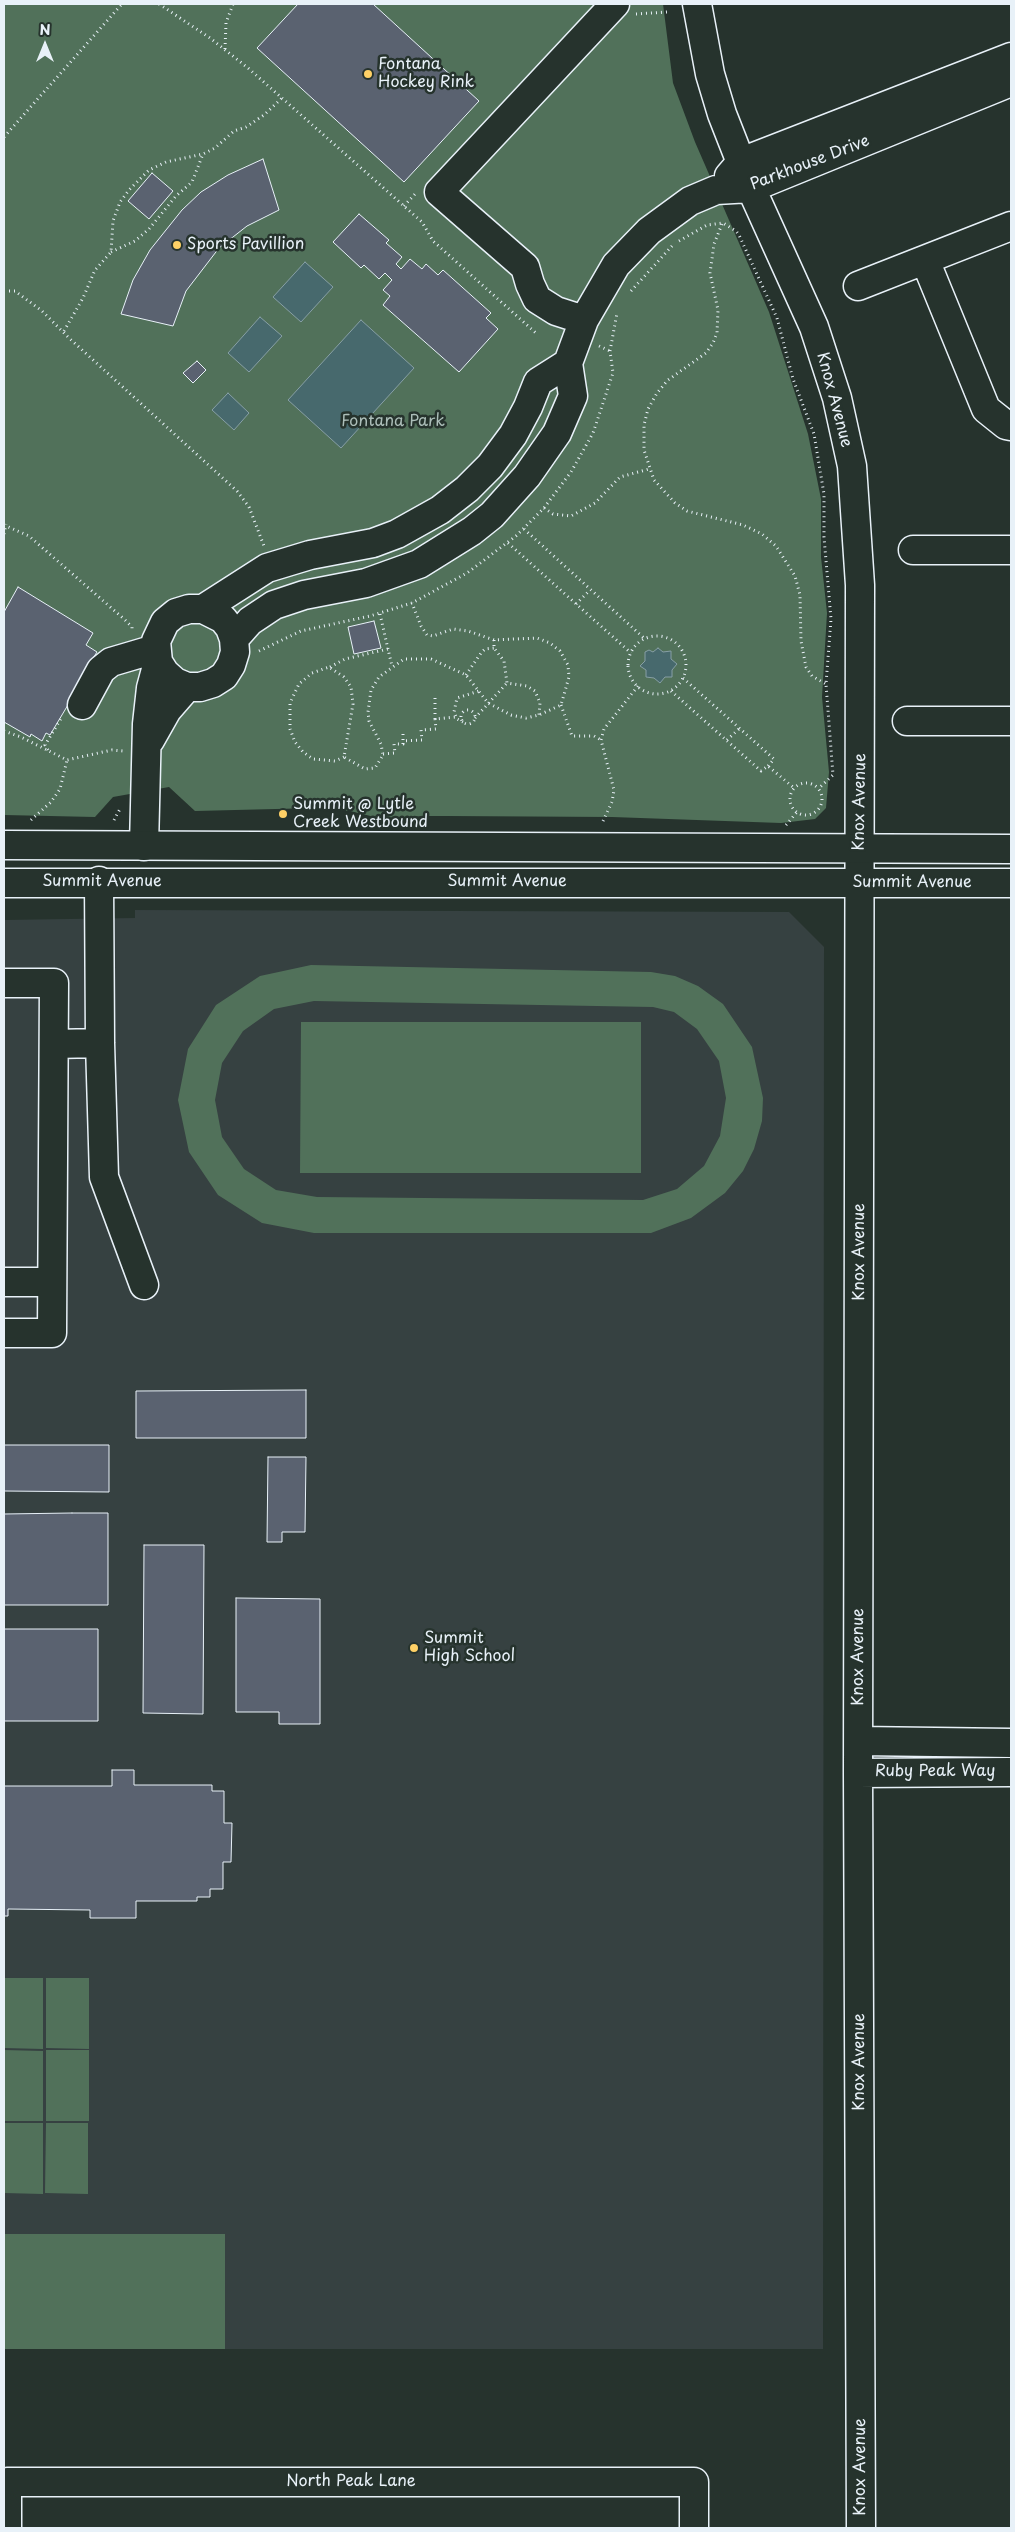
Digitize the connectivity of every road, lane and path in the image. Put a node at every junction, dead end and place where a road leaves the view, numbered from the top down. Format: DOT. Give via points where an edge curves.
graph roads {
  1 [pos="122,4"];
  2 [pos="159,4"];
  3 [pos="233,4"];
  4 [pos="615,4"];
  5 [pos="697,4"];
  6 [pos="225,50"];
  7 [pos="1011,57"];
  8 [pos="1011,82"];
  9 [pos="282,98"];
  10 [pos="887,119"];
  11 [pos="845,136"];
  12 [pos="4,137"];
  13 [pos="203,154"];
  14 [pos="741,162"];
  15 [pos="751,188"];
  16 [pos="716,190"];
  17 [pos="723,223"];
  18 [pos="1011,226"];
  19 [pos="111,252"];
  20 [pos="925,260"];
  21 [pos="858,286"];
  22 [pos="4,291"];
  23 [pos="629,294"];
  24 [pos="621,306"];
  25 [pos="584,320"];
  26 [pos="64,331"];
  27 [pos="537,334"];
  28 [pos="568,363"];
  29 [pos="1011,426"];
  30 [pos="649,469"];
  31 [pos="544,508"];
  32 [pos="5,524"];
  33 [pos="524,529"];
  34 [pos="4,534"];
  35 [pos="508,543"];
  36 [pos="913,550"];
  37 [pos="1011,550"];
  38 [pos="266,552"];
  39 [pos="590,590"];
  40 [pos="412,603"];
  41 [pos="576,604"];
  42 [pos="203,608"];
  43 [pos="380,614"];
  44 [pos="133,634"];
  45 [pos="644,639"];
  46 [pos="494,640"];
  47 [pos="243,647"];
  48 [pos="494,648"];
  49 [pos="388,649"];
  50 [pos="631,653"];
  51 [pos="157,656"];
  52 [pos="392,666"];
  53 [pos="329,667"];
  54 [pos="466,675"];
  55 [pos="683,678"];
  56 [pos="507,683"];
  57 [pos="826,684"];
  58 [pos="638,686"];
  59 [pos="187,687"];
  60 [pos="479,691"];
  61 [pos="671,691"];
  62 [pos="435,698"];
  63 [pos="488,703"];
  64 [pos="82,705"];
  65 [pos="561,705"];
  66 [pos="539,715"];
  67 [pos="456,718"];
  68 [pos="475,718"];
  69 [pos="436,719"];
  70 [pos="907,721"];
  71 [pos="1011,721"];
  72 [pos="463,722"];
  73 [pos="740,728"];
  74 [pos="4,731"];
  75 [pos="403,734"];
  76 [pos="601,740"];
  77 [pos="727,740"];
  78 [pos="403,741"];
  79 [pos="137,748"];
  80 [pos="383,754"];
  81 [pos="344,757"];
  82 [pos="67,760"];
  83 [pos="768,766"];
  84 [pos="794,788"];
  85 [pos="818,789"];
  86 [pos="797,812"];
  87 [pos="31,820"];
  88 [pos="603,821"];
  89 [pos="784,827"];
  90 [pos="4,845"];
  91 [pos="144,846"];
  92 [pos="860,849"];
  93 [pos="1011,849"];
  94 [pos="99,881"];
  95 [pos="4,883"];
  96 [pos="860,883"];
  97 [pos="1011,883"];
  98 [pos="4,983"];
  99 [pos="100,1043"];
  100 [pos="54,1044"];
  101 [pos="4,1282"];
  102 [pos="52,1282"];
  103 [pos="144,1285"];
  104 [pos="4,1333"];
  105 [pos="859,1741"];
  106 [pos="1011,1743"];
  107 [pos="1011,1772"];
  108 [pos="858,1773"];
  109 [pos="7,2528"];
  110 [pos="694,2528"];
  111 [pos="861,2528"];
  1 -- 12 [label="path"];
  2 -- 6 [label="path"];
  3 -- 6 [label="path" via="226,23"];
  4 -- 25 [label="street" via="439,192 526,267 537,299 556,311"];
  5 -- 14 [label="street, Knox Avenue" via="710,74"];
  6 -- 9 [label="path"];
  7 -- 10 [label="street, Parkhouse Drive"];
  8 -- 10 [label="street, Parkhouse Drive"];
  9 -- 13 [label="path" via="264,115 234,131"];
  9 -- 27 [label="path" via="422,222 433,241"];
  10 -- 11 [label="street, Parkhouse Drive"];
  11 -- 14 [label="street, Parkhouse Drive"];
  11 -- 15 [label="street, Parkhouse Drive"];
  13 -- 19 [label="path" via="192,182 148,229 135,241"];
  13 -- 19 [label="path" via="166,162 148,170 129,190 113,221"];
  14 -- 15 [label="street, Knox Avenue"];
  14 -- 16 [label="street, Parkhouse Drive"];
  15 -- 16 [label="street, Parkhouse Drive"];
  15 -- 92 [label="street, Knox Avenue" via="814,327 837,398 852,466 860,585"];
  16 -- 25 [label="street" via="690,201 648,230 616,265"];
  17 -- 23 [label="path" via="707,225 674,244"];
  17 -- 30 [label="path" via="714,244 710,273 718,310 717,333 706,353 668,380 648,409 643,438"];
  17 -- 57 [label="path" via="736,230 766,290 793,379 814,434 824,494 824,545 831,619"];
  18 -- 20 [label="street"];
  19 -- 26 [label="path" via="95,270"];
  20 -- 21 [label="street"];
  20 -- 29 [label="street" via="986,409"];
  22 -- 26 [label="path" via="14,291 25,297"];
  24 -- 31 [label="path" via="610,350 613,373 593,433 571,472"];
  25 -- 28 [label="street"];
  26 -- 38 [label="path" via="237,491 249,507"];
  28 -- 42 [label="street" via="538,382 513,435 490,466 440,510 397,534 373,543 310,555 267,568"];
  28 -- 47 [label="street" via="573,396 556,432 527,476 492,515 419,564 366,583 304,595 274,606 250,621"];
  30 -- 31 [label="path" via="620,478 595,503 571,516 553,514"];
  30 -- 57 [label="path" via="663,492 687,511 744,524 776,546 795,576 800,595 801,641 806,667 812,676"];
  31 -- 33 [label="path"];
  32 -- 34 [label="path"];
  32 -- 44 [label="path" via="30,536 132,627"];
  33 -- 35 [label="path"];
  33 -- 39 [label="path"];
  35 -- 40 [label="path" via="467,573"];
  35 -- 41 [label="path"];
  36 -- 37 [label="street"];
  39 -- 41 [label="path"];
  39 -- 45 [label="path"];
  40 -- 43 [label="path"];
  40 -- 46 [label="path" via="427,635 434,636 453,629"];
  41 -- 50 [label="path"];
  42 -- 47 [label="street" via="223,619"];
  42 -- 51 [label="street" via="189,608 165,622 158,634"];
  43 -- 47 [label="path"];
  43 -- 49 [label="path"];
  45 -- 50 [label="path"];
  45 -- 55 [label="path" via="667,637 680,647 686,662"];
  46 -- 48 [label="path"];
  46 -- 65 [label="path" via="537,638 560,651 568,665 569,677"];
  47 -- 59 [label="street" via="235,652 224,676 200,687"];
  48 -- 54 [label="path" via="485,649"];
  48 -- 56 [label="path" via="504,661"];
  49 -- 52 [label="path"];
  49 -- 53 [label="path" via="345,659"];
  50 -- 58 [label="path" via="629,672"];
  51 -- 59 [label="street" via="165,673"];
  51 -- 64 [label="street" via="111,662 101,670"];
  51 -- 79 [label="street" via="147,724"];
  52 -- 54 [label="path" via="404,659 432,659"];
  52 -- 80 [label="path" via="378,677 368,704 369,721"];
  53 -- 81 [label="path" via="344,677 351,687 353,704"];
  53 -- 81 [label="path" via="312,673 299,684 290,703 290,729 295,742 313,759 335,761"];
  54 -- 60 [label="path"];
  55 -- 61 [label="path"];
  55 -- 73 [label="path"];
  56 -- 63 [label="path"];
  56 -- 66 [label="path" via="535,690 540,703"];
  57 -- 85 [label="path" via="833,775"];
  58 -- 61 [label="path" via="653,693"];
  58 -- 76 [label="path" via="604,729"];
  59 -- 79 [label="street"];
  60 -- 63 [label="path"];
  60 -- 67 [label="path" via="457,698 454,706"];
  61 -- 77 [label="path"];
  62 -- 69 [label="path"];
  63 -- 66 [label="path" via="511,715 526,718"];
  63 -- 68 [label="path"];
  65 -- 66 [label="path"];
  65 -- 76 [label="path" via="572,736 594,736"];
  67 -- 69 [label="path"];
  67 -- 72 [label="path"];
  68 -- 72 [label="path" via="469,724"];
  68 -- 72 [label="path" via="472,712 466,711 462,716"];
  69 -- 78 [label="path" via="436,729 421,730 422,740"];
  70 -- 71 [label="street"];
  73 -- 77 [label="path"];
  73 -- 83 [label="path" via="774,759"];
  74 -- 82 [label="path"];
  75 -- 78 [label="path"];
  76 -- 88 [label="path" via="614,790"];
  77 -- 83 [label="path" via="761,772"];
  78 -- 80 [label="path" via="403,744 394,744 395,754"];
  79 -- 82 [label="path"];
  79 -- 91 [label="street"];
  80 -- 81 [label="path" via="374,768 365,769"];
  82 -- 87 [label="path" via="60,789"];
  83 -- 84 [label="path"];
  84 -- 85 [label="path" via="807,783"];
  84 -- 86 [label="path" via="790,801"];
  85 -- 86 [label="path" via="821,800 817,810 809,814"];
  86 -- 89 [label="path"];
  90 -- 91 [label="street, Summit Avenue"];
  91 -- 92 [label="street, Summit Avenue"];
  92 -- 93 [label="street, Summit Avenue"];
  92 -- 96 [label="street, Knox Avenue"];
  94 -- 95 [label="street, Summit Avenue"];
  94 -- 96 [label="street, Summit Avenue"];
  94 -- 99 [label="street"];
  96 -- 97 [label="street, Summit Avenue"];
  96 -- 105 [label="street, Knox Avenue"];
  98 -- 100 [label="street" via="54,983"];
  99 -- 100 [label="street"];
  99 -- 103 [label="street" via="104,1177"];
  100 -- 102 [label="street"];
  101 -- 102 [label="street"];
  102 -- 104 [label="street" via="52,1333"];
  105 -- 106 [label="street, Ruby Peak Way"];
  105 -- 108 [label="street, Knox Avenue"];
  107 -- 108 [label="street, Ruby Peak Way"];
  108 -- 111 [label="street, Knox Avenue"];
  109 -- 110 [label="street, North Peak Lane" via="7,2482 694,2482"];
}
